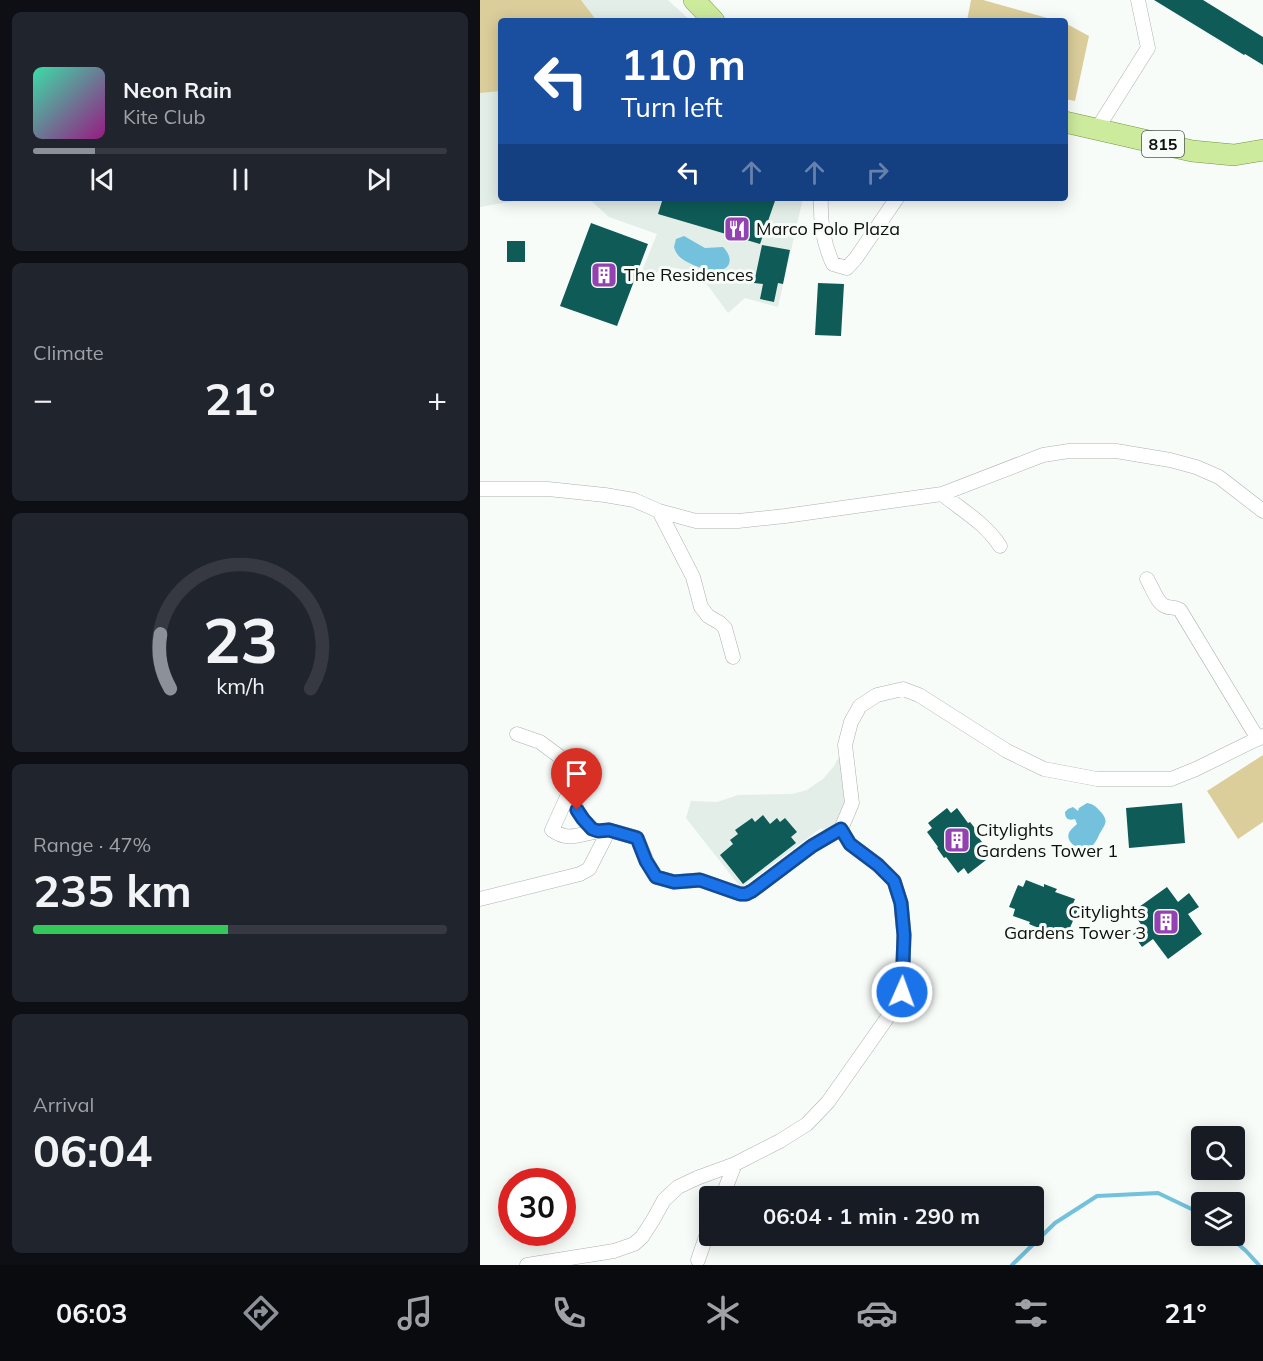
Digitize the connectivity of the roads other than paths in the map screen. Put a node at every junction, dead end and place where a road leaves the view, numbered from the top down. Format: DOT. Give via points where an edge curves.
graph roads {
  1 [pos="694,0"];
  2 [pos="1138,0"];
  3 [pos="711,18"];
  4 [pos="1068,123"];
  5 [pos="1097,129"];
  6 [pos="1263,150"];
  7 [pos="821,201"];
  8 [pos="895,201"];
  9 [pos="480,489"];
  10 [pos="942,494"];
  11 [pos="660,511"];
  12 [pos="1263,511"];
  13 [pos="1000,546"];
  14 [pos="1147,579"];
  15 [pos="733,657"];
  16 [pos="517,734"];
  17 [pos="1260,737"];
  18 [pos="574,784"];
  19 [pos="841,829"];
  20 [pos="604,830"];
  21 [pos="480,899"];
  22 [pos="735,1164"];
  23 [pos="726,1186"];
  24 [pos="703,1246"];
  25 [pos="584,1260"];
  26 [pos="698,1260"];
  27 [pos="527,1265"];
  1 -- 3 [label="main road"];
  2 -- 5 [label="street" via="1148,48"];
  4 -- 5 [label="main road, 815"];
  5 -- 6 [label="main road, 815" via="1192,151 1234,155"];
  7 -- 8 [label="street" via="820,220 829,254 833,264 847,268"];
  9 -- 11 [label="street" via="548,489 605,495 634,500"];
  10 -- 11 [label="street" via="738,521 696,522"];
  10 -- 12 [label="street" via="1043,454 1116,451 1196,467 1219,477"];
  10 -- 13 [label="street" via="981,523"];
  11 -- 15 [label="street" via="693,577 701,607 725,628"];
  14 -- 17 [label="street" via="1161,604 1180,610"];
  16 -- 18 [label="street" via="540,742 571,765"];
  17 -- 19 [label="street" via="1172,778 1097,779 1044,769 903,689 877,695 860,706 851,722 845,745 852,803"];
  18 -- 20 [label="street" via="577,810 592,829"];
  18 -- 20 [label="street" via="552,830 565,837"];
  19 -- 20 [label="street" via="746,894 700,880 674,882 656,877 637,838"];
  19 -- 22 [label="street" via="850,844 894,881 904,935 902,992 828,1102 807,1124"];
  20 -- 21 [label="street" via="589,869"];
  22 -- 23 [label="street"];
  22 -- 25 [label="street" via="678,1187 664,1200 634,1244"];
  24 -- 26 [label="street"];
  25 -- 27 [label="street"];
}
